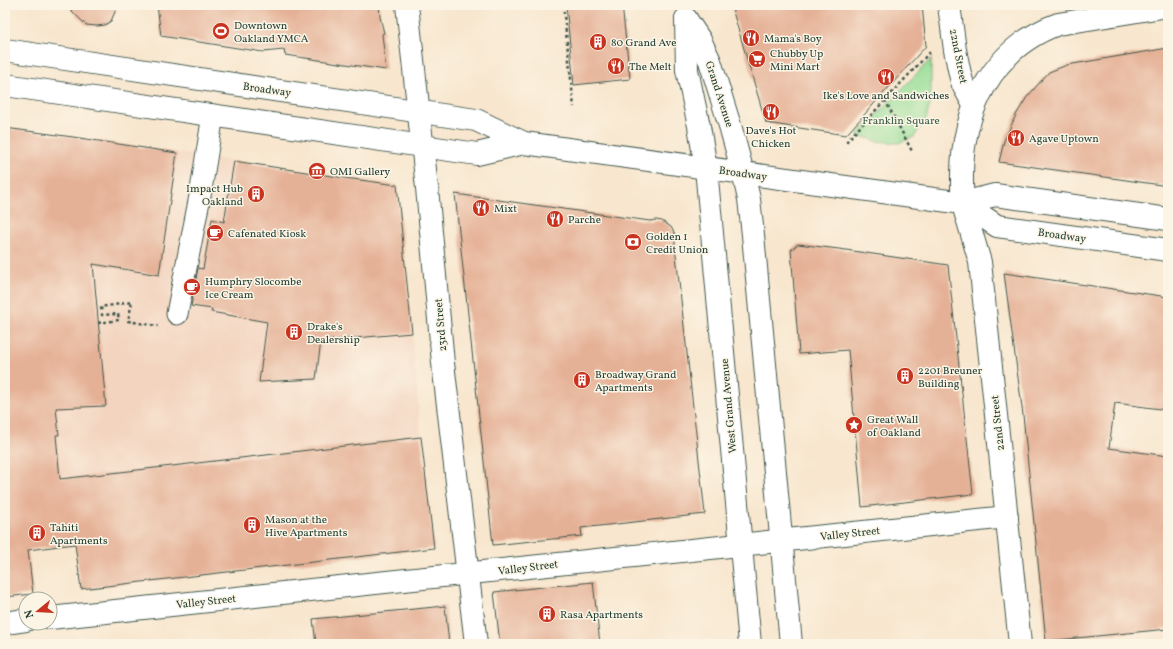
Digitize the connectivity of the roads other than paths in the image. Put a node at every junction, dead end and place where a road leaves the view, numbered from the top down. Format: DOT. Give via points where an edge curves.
graph roads {
  1 [pos="407,5"];
  2 [pos="950,5"];
  3 [pos="1168,6"];
  4 [pos="684,12"];
  5 [pos="5,50"];
  6 [pos="5,85"];
  7 [pos="974,105"];
  8 [pos="419,111"];
  9 [pos="213,115"];
  10 [pos="524,143"];
  11 [pos="422,146"];
  12 [pos="706,168"];
  13 [pos="743,173"];
  14 [pos="963,203"];
  15 [pos="1168,219"];
  16 [pos="1168,250"];
  17 [pos="177,314"];
  18 [pos="1006,517"];
  19 [pos="782,540"];
  20 [pos="741,543"];
  21 [pos="468,574"];
  22 [pos="58,617"];
  23 [pos="18,621"];
  24 [pos="5,622"];
  25 [pos="476,644"];
  26 [pos="750,644"];
  27 [pos="791,644"];
  28 [pos="1020,644"];
  1 -- 8 [label="main road, 23rd Street"];
  2 -- 7 [label="main road, 22nd Street" via="960,74"];
  3 -- 7 [label="main road, 22nd Street" via="1058,24 1043,29 1000,64"];
  4 -- 12 [label="main road, Grand Avenue" via="687,70"];
  4 -- 13 [label="main road, Grand Avenue" via="710,61"];
  5 -- 8 [label="main road, Broadway"];
  6 -- 9 [label="main road, Broadway"];
  7 -- 14 [label="main road, 22nd Street" via="965,137 962,162"];
  8 -- 10 [label="main road, Broadway" via="476,120"];
  8 -- 11 [label="main road, 23rd Street"];
  9 -- 11 [label="main road, Broadway"];
  9 -- 17 [label="street"];
  10 -- 11 [label="main road, Broadway" via="476,154"];
  10 -- 12 [label="main road, Broadway"];
  11 -- 21 [label="main road, 23rd Street" via="443,363"];
  12 -- 13 [label="main road, Broadway"];
  12 -- 20 [label="main road, West Grand Avenue"];
  13 -- 14 [label="main road, Broadway"];
  13 -- 19 [label="main road" via="753,235"];
  14 -- 15 [label="main road, Broadway" via="995,195"];
  14 -- 16 [label="main road, Broadway" via="998,226"];
  14 -- 18 [label="main road, 22nd Street" via="980,262"];
  18 -- 19 [label="main road, Valley Street"];
  18 -- 28 [label="main road, 22nd Street"];
  19 -- 20 [label="main road, Valley Street"];
  19 -- 27 [label="main road"];
  20 -- 21 [label="main road, Valley Street"];
  20 -- 26 [label="main road, West Grand Avenue"];
  21 -- 22 [label="main road, Valley Street"];
  21 -- 25 [label="main road, 23rd Street"];
  23 -- 24 [label="main road"];
}
